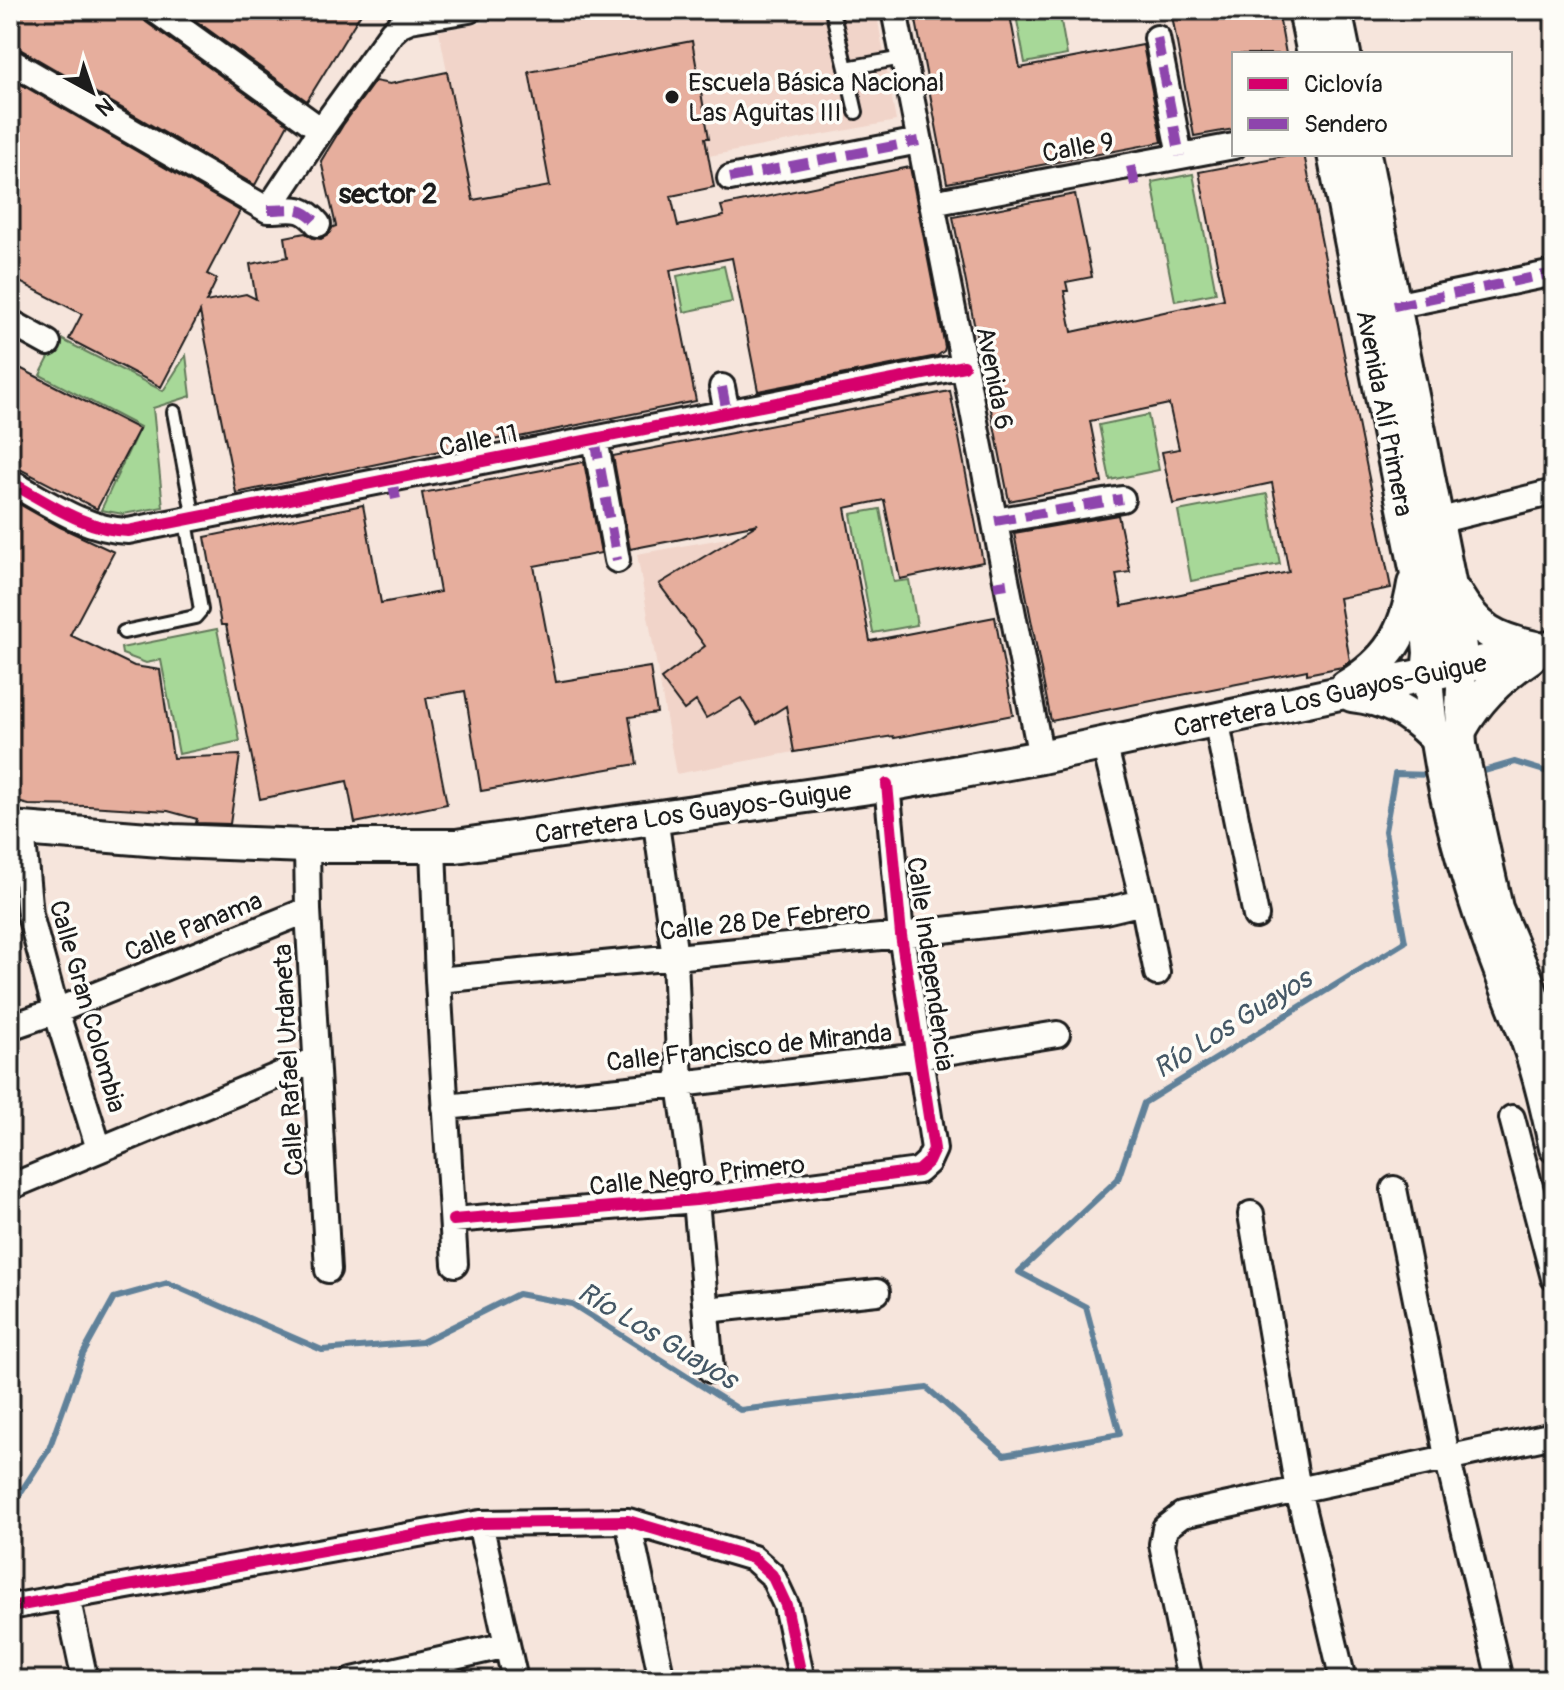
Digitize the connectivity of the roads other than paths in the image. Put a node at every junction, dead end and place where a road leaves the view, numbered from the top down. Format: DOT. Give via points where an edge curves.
graph roads {
  1 [pos="155,10"];
  2 [pos="469,10"];
  3 [pos="832,10"];
  4 [pos="894,10"];
  5 [pos="1305,10"];
  6 [pos="1335,10"];
  7 [pos="397,17"];
  8 [pos="1157,38"];
  9 [pos="1314,52"];
  10 [pos="1344,52"];
  11 [pos="903,58"];
  12 [pos="10,61"];
  13 [pos="846,68"];
  14 [pos="856,112"];
  15 [pos="321,130"];
  16 [pos="919,141"];
  17 [pos="1232,146"];
  18 [pos="1180,156"];
  19 [pos="1334,156"];
  20 [pos="1364,156"];
  21 [pos="730,178"];
  22 [pos="932,203"];
  23 [pos="268,210"];
  24 [pos="318,224"];
  25 [pos="1554,273"];
  26 [pos="1394,306"];
  27 [pos="10,322"];
  28 [pos="48,343"];
  29 [pos="964,366"];
  30 [pos="722,387"];
  31 [pos="174,412"];
  32 [pos="727,413"];
  33 [pos="595,439"];
  34 [pos="10,482"];
  35 [pos="1554,492"];
  36 [pos="1122,499"];
  37 [pos="190,520"];
  38 [pos="995,521"];
  39 [pos="1437,521"];
  40 [pos="617,560"];
  41 [pos="1415,565"];
  42 [pos="1448,577"];
  43 [pos="124,632"];
  44 [pos="1548,648"];
  45 [pos="1462,666"];
  46 [pos="1428,674"];
  47 [pos="1332,694"];
  48 [pos="1216,719"];
  49 [pos="1448,740"];
  50 [pos="1104,743"];
  51 [pos="1041,757"];
  52 [pos="887,784"];
  53 [pos="655,817"];
  54 [pos="16,829"];
  55 [pos="307,846"];
  56 [pos="433,847"];
  57 [pos="1472,852"];
  58 [pos="1143,902"];
  59 [pos="308,910"];
  60 [pos="1256,916"];
  61 [pos="901,935"];
  62 [pos="675,957"];
  63 [pos="1157,973"];
  64 [pos="438,980"];
  65 [pos="56,1011"];
  66 [pos="10,1027"];
  67 [pos="1057,1034"];
  68 [pos="921,1056"];
  69 [pos="1554,1057"];
  70 [pos="315,1060"];
  71 [pos="680,1084"];
  72 [pos="445,1107"];
  73 [pos="1512,1118"];
  74 [pos="1554,1148"];
  75 [pos="99,1149"];
  76 [pos="934,1149"];
  77 [pos="10,1187"];
  78 [pos="1394,1189"];
  79 [pos="696,1200"];
  80 [pos="1251,1214"];
  81 [pos="453,1220"];
  82 [pos="455,1264"];
  83 [pos="328,1270"];
  84 [pos="1554,1278"];
  85 [pos="877,1292"];
  86 [pos="706,1310"];
  87 [pos="711,1370"];
  88 [pos="1554,1435"];
  89 [pos="1447,1456"];
  90 [pos="1298,1490"];
  91 [pos="628,1521"];
  92 [pos="480,1523"];
  93 [pos="67,1596"];
  94 [pos="10,1607"];
  95 [pos="507,1645"];
  96 [pos="85,1680"];
  97 [pos="353,1680"];
  98 [pos="515,1680"];
  99 [pos="662,1680"];
  100 [pos="802,1680"];
  101 [pos="1190,1680"];
  102 [pos="1343,1680"];
  103 [pos="1500,1680"];
  1 -- 15 [label="street"];
  2 -- 7 [label="street" via="410,20"];
  3 -- 13 [label="lane"];
  4 -- 11 [label="street, Avenida 6"];
  5 -- 9 [label="main road"];
  6 -- 10 [label="main road"];
  7 -- 15 [label="street" via="392,32"];
  8 -- 18 [label="street"];
  11 -- 13 [label="lane"];
  11 -- 16 [label="street, Avenida 6"];
  12 -- 23 [label="street"];
  13 -- 14 [label="lane"];
  15 -- 23 [label="street"];
  16 -- 21 [label="street"];
  16 -- 22 [label="street, Avenida 6"];
  17 -- 18 [label="street, Calle 9"];
  18 -- 22 [label="street, Calle 9" via="1133,176"];
  19 -- 41 [label="main road, Avenida Alí Primera"];
  20 -- 26 [label="main road, Avenida Alí Primera"];
  22 -- 29 [label="street, Avenida 6"];
  23 -- 24 [label="street" via="302,210"];
  25 -- 26 [label="street"];
  26 -- 39 [label="main road, Avenida Alí Primera"];
  27 -- 28 [label="street"];
  29 -- 32 [label="street, Calle 11"];
  29 -- 38 [label="street, Avenida 6"];
  30 -- 32 [label="street"];
  31 -- 37 [label="lane"];
  32 -- 33 [label="street, Calle 11"];
  33 -- 37 [label="street, Calle 11" via="394,489"];
  33 -- 40 [label="street"];
  34 -- 37 [label="street, Calle 11" via="93,526 111,530"];
  35 -- 39 [label="street"];
  36 -- 38 [label="street"];
  37 -- 43 [label="lane" via="201,610 195,617"];
  38 -- 51 [label="street, Avenida 6" via="1001,585"];
  39 -- 42 [label="main road, Avenida Alí Primera"];
  41 -- 46 [label="main road, Avenida Alí Primera" via="1428,629"];
  41 -- 47 [label="main road" via="1411,602 1392,648 1375,667"];
  42 -- 44 [label="main road" via="1465,610 1483,628 1504,641"];
  42 -- 45 [label="main road, Avenida Alí Primera"];
  44 -- 45 [label="main road, Carretera Los Guayos-Guigue"];
  44 -- 49 [label="main road" via="1497,680"];
  45 -- 46 [label="main road, Carretera Los Guayos-Guigue"];
  45 -- 49 [label="street"];
  46 -- 47 [label="main road, Carretera Los Guayos-Guigue"];
  46 -- 49 [label="street"];
  47 -- 48 [label="main road, Carretera Los Guayos-Guigue"];
  47 -- 49 [label="main road" via="1395,705"];
  48 -- 50 [label="main road, Carretera Los Guayos-Guigue"];
  48 -- 60 [label="street"];
  49 -- 57 [label="street"];
  50 -- 51 [label="main road, Carretera Los Guayos-Guigue"];
  50 -- 58 [label="street"];
  51 -- 52 [label="main road, Carretera Los Guayos-Guigue"];
  52 -- 53 [label="main road, Carretera Los Guayos-Guigue"];
  52 -- 61 [label="street, Calle Independencia"];
  53 -- 56 [label="main road, Carretera Los Guayos-Guigue"];
  53 -- 62 [label="street"];
  54 -- 55 [label="main road, Carretera Los Guayos-Guigue"];
  54 -- 65 [label="street, Calle Gran Colombia" via="30,915"];
  55 -- 56 [label="main road, Carretera Los Guayos-Guigue"];
  55 -- 59 [label="street, Calle Rafael Urdaneta"];
  56 -- 64 [label="street"];
  57 -- 69 [label="street" via="1528,978"];
  57 -- 74 [label="street" via="1486,938 1527,1045"];
  58 -- 61 [label="street, Calle 28 De Febrero"];
  58 -- 63 [label="street"];
  59 -- 65 [label="street, Calle Panama"];
  59 -- 70 [label="street, Calle Rafael Urdaneta"];
  61 -- 62 [label="street, Calle 28 De Febrero"];
  61 -- 68 [label="street, Calle Independencia"];
  62 -- 64 [label="street, Calle 28 De Febrero"];
  62 -- 71 [label="street"];
  64 -- 72 [label="street"];
  65 -- 66 [label="street, Calle Panama"];
  65 -- 75 [label="street, Calle Gran Colombia"];
  67 -- 68 [label="street, Calle Francisco de Miranda"];
  68 -- 71 [label="street, Calle Francisco de Miranda"];
  68 -- 76 [label="street, Calle Independencia"];
  70 -- 75 [label="street"];
  70 -- 83 [label="street, Calle Rafael Urdaneta"];
  71 -- 72 [label="street, Calle Francisco de Miranda"];
  71 -- 79 [label="street"];
  72 -- 81 [label="street"];
  73 -- 84 [label="street"];
  75 -- 77 [label="street"];
  76 -- 79 [label="street, Calle Negro Primero" via="918,1171"];
  78 -- 89 [label="street"];
  79 -- 81 [label="street, Calle Negro Primero"];
  79 -- 86 [label="street"];
  80 -- 90 [label="street"];
  81 -- 82 [label="street"];
  85 -- 86 [label="street"];
  86 -- 87 [label="street"];
  88 -- 89 [label="street"];
  89 -- 90 [label="street"];
  89 -- 103 [label="street"];
  90 -- 101 [label="street" via="1182,1515 1165,1528 1162,1544"];
  90 -- 102 [label="street"];
  91 -- 92 [label="street"];
  91 -- 99 [label="street"];
  91 -- 100 [label="street" via="753,1558 772,1575 786,1605"];
  92 -- 93 [label="street"];
  92 -- 95 [label="street"];
  93 -- 94 [label="street"];
  93 -- 96 [label="street"];
  95 -- 97 [label="street"];
  95 -- 98 [label="street"];
}
